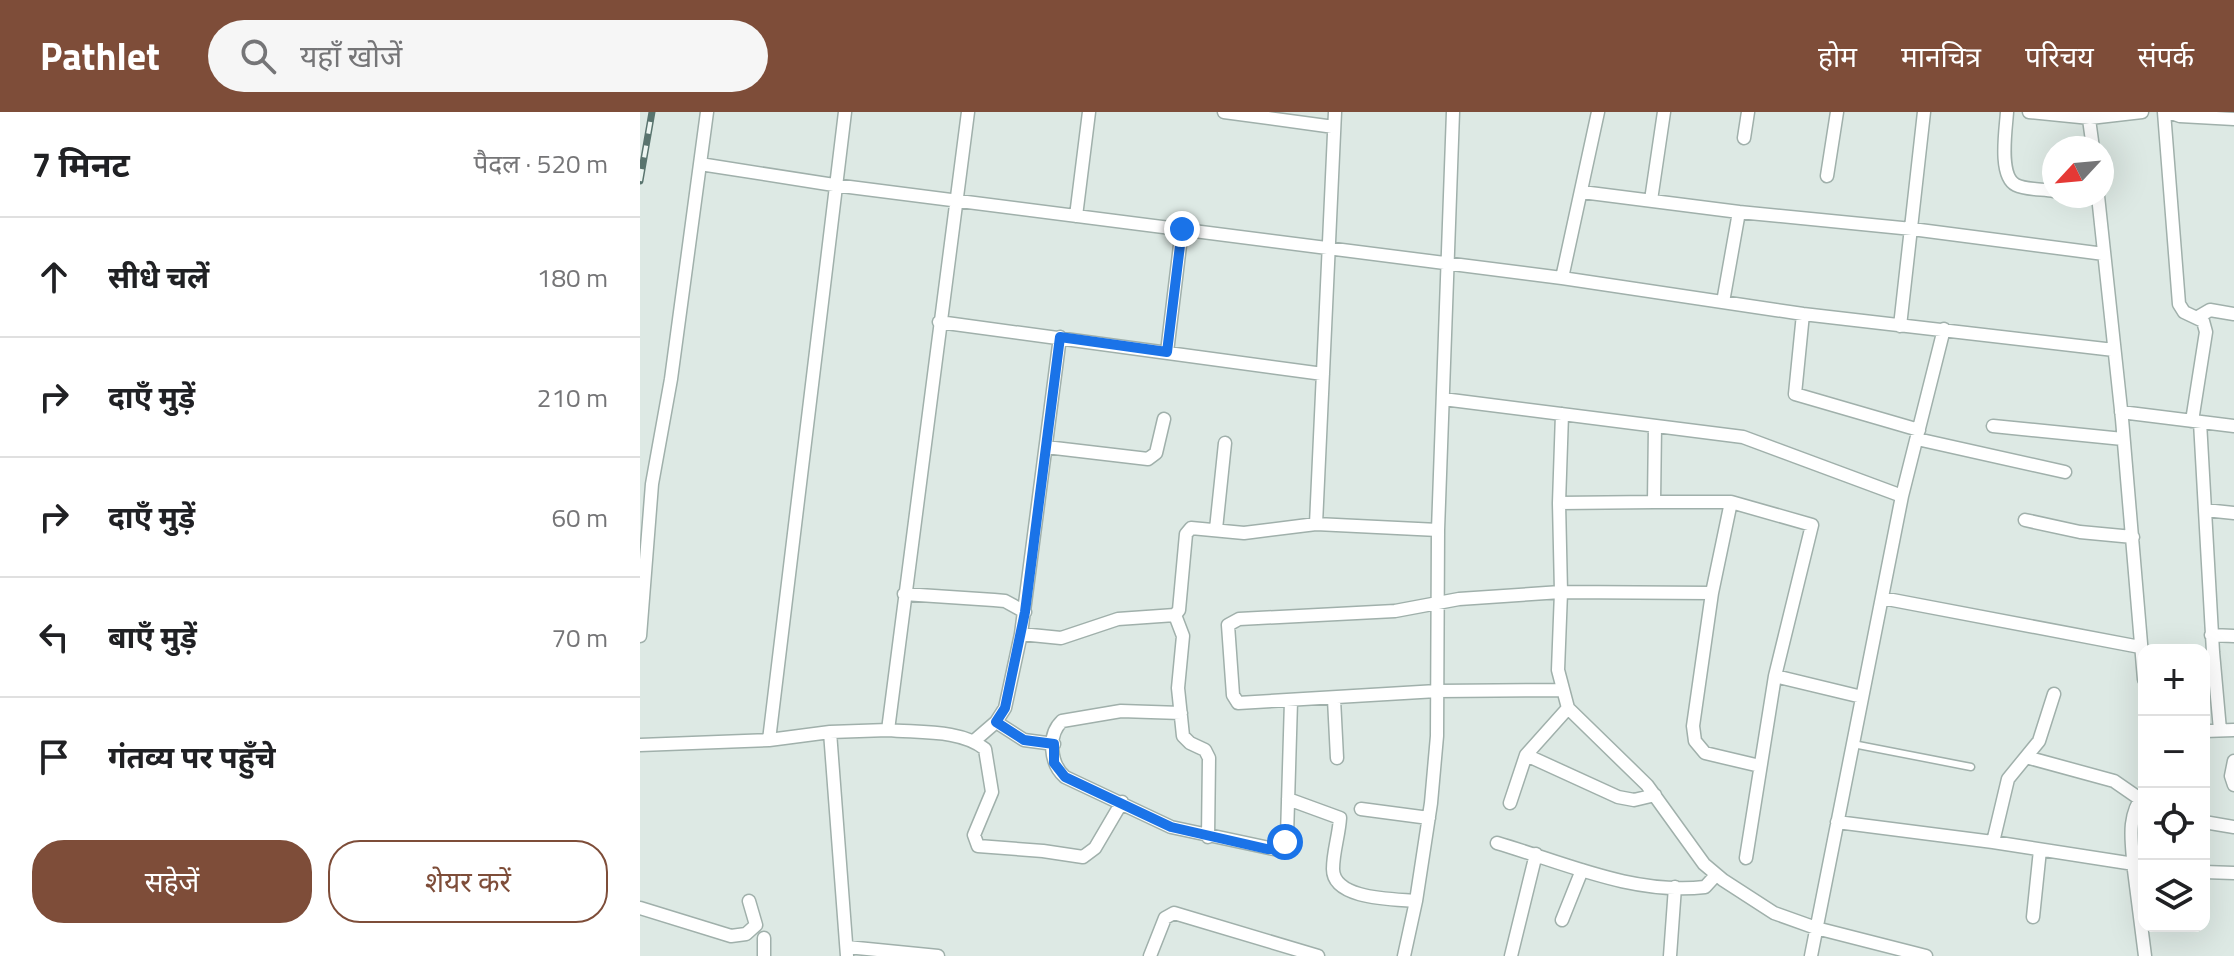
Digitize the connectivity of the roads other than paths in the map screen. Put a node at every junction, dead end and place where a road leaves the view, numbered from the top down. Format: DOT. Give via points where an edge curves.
graph roads {
  1 [pos="707,112"];
  2 [pos="845,112"];
  3 [pos="968,112"];
  4 [pos="1089,112"];
  5 [pos="1224,112"];
  6 [pos="1335,112"];
  7 [pos="1453,112"];
  8 [pos="1598,112"];
  9 [pos="1664,112"];
  10 [pos="1748,112"];
  11 [pos="1837,112"];
  12 [pos="1924,112"];
  13 [pos="2007,112"];
  14 [pos="2029,112"];
  15 [pos="2142,112"];
  16 [pos="2166,112"];
  17 [pos="2089,115"];
  18 [pos="2234,119"];
  19 [pos="1334,127"];
  20 [pos="2092,136"];
  21 [pos="1744,138"];
  22 [pos="700,164"];
  23 [pos="1827,176"];
  24 [pos="834,185"];
  25 [pos="2042,189"];
  26 [pos="1582,192"];
  27 [pos="956,200"];
  28 [pos="1651,200"];
  29 [pos="2098,208"];
  30 [pos="1739,212"];
  31 [pos="1076,216"];
  32 [pos="1182,229"];
  33 [pos="1912,229"];
  34 [pos="1329,248"];
  35 [pos="2104,254"];
  36 [pos="1448,264"];
  37 [pos="1562,278"];
  38 [pos="1723,302"];
  39 [pos="1803,314"];
  40 [pos="2234,314"];
  41 [pos="2198,317"];
  42 [pos="939,322"];
  43 [pos="1900,326"];
  44 [pos="1944,329"];
  45 [pos="1060,337"];
  46 [pos="2114,350"];
  47 [pos="1167,352"];
  48 [pos="1323,374"];
  49 [pos="1443,399"];
  50 [pos="2121,412"];
  51 [pos="1562,414"];
  52 [pos="1164,419"];
  53 [pos="2196,421"];
  54 [pos="1655,426"];
  55 [pos="1993,426"];
  56 [pos="2234,426"];
  57 [pos="1918,434"];
  58 [pos="2123,439"];
  59 [pos="1225,443"];
  60 [pos="1046,447"];
  61 [pos="2065,472"];
  62 [pos="1902,496"];
  63 [pos="1654,502"];
  64 [pos="1731,502"];
  65 [pos="1559,503"];
  66 [pos="2205,510"];
  67 [pos="2234,513"];
  68 [pos="2025,520"];
  69 [pos="1316,524"];
  70 [pos="1216,529"];
  71 [pos="1438,530"];
  72 [pos="2133,537"];
  73 [pos="1561,592"];
  74 [pos="1712,593"];
  75 [pos="904,594"];
  76 [pos="1882,598"];
  77 [pos="1438,603"];
  78 [pos="1025,612"];
  79 [pos="1175,615"];
  80 [pos="1021,634"];
  81 [pos="2211,635"];
  82 [pos="640,636"];
  83 [pos="2234,636"];
  84 [pos="2140,644"];
  85 [pos="2138,647"];
  86 [pos="1775,676"];
  87 [pos="1562,690"];
  88 [pos="1437,691"];
  89 [pos="2054,694"];
  90 [pos="1862,697"];
  91 [pos="1334,699"];
  92 [pos="1291,701"];
  93 [pos="1568,708"];
  94 [pos="1181,713"];
  95 [pos="996,722"];
  96 [pos="888,730"];
  97 [pos="2220,730"];
  98 [pos="2234,730"];
  99 [pos="2210,731"];
  100 [pos="830,732"];
  101 [pos="769,740"];
  102 [pos="974,741"];
  103 [pos="1054,744"];
  104 [pos="1853,744"];
  105 [pos="640,745"];
  106 [pos="1526,755"];
  107 [pos="2026,757"];
  108 [pos="1337,758"];
  109 [pos="2234,761"];
  110 [pos="1760,766"];
  111 [pos="1971,767"];
  112 [pos="2234,785"];
  113 [pos="2138,794"];
  114 [pos="1655,795"];
  115 [pos="1288,799"];
  116 [pos="1122,802"];
  117 [pos="1510,803"];
  118 [pos="2138,803"];
  119 [pos="1361,809"];
  120 [pos="1429,818"];
  121 [pos="1837,822"];
  122 [pos="2210,823"];
  123 [pos="2234,827"];
  124 [pos="1208,837"];
  125 [pos="1993,842"];
  126 [pos="1497,843"];
  127 [pos="2040,850"];
  128 [pos="1536,854"];
  129 [pos="1746,858"];
  130 [pos="2137,868"];
  131 [pos="1582,870"];
  132 [pos="2210,872"];
  133 [pos="2234,873"];
  134 [pos="1716,875"];
  135 [pos="1675,887"];
  136 [pos="749,901"];
  137 [pos="1416,901"];
  138 [pos="640,908"];
  139 [pos="2033,917"];
  140 [pos="1562,920"];
  141 [pos="1816,928"];
  142 [pos="764,938"];
  143 [pos="847,951"];
  144 [pos="1888,951"];
  145 [pos="764,956"];
  146 [pos="938,956"];
  147 [pos="1150,956"];
  148 [pos="1318,956"];
  149 [pos="1404,956"];
  150 [pos="1511,956"];
  151 [pos="1670,956"];
  152 [pos="1811,956"];
  153 [pos="1926,956"];
  154 [pos="2145,956"];
  1 -- 22 [label="street"];
  2 -- 24 [label="street"];
  3 -- 27 [label="street"];
  4 -- 31 [label="street"];
  5 -- 19 [label="street"];
  6 -- 19 [label="street"];
  7 -- 36 [label="street"];
  8 -- 26 [label="street"];
  9 -- 28 [label="street"];
  10 -- 21 [label="street"];
  11 -- 23 [label="street"];
  12 -- 33 [label="street"];
  13 -- 25 [label="street" via="2004,163 2009,179"];
  14 -- 17 [label="street"];
  15 -- 17 [label="street"];
  16 -- 18 [label="street"];
  16 -- 41 [label="street" via="2179,304"];
  17 -- 20 [label="street"];
  19 -- 34 [label="street"];
  22 -- 24 [label="street"];
  22 -- 82 [label="street" via="652,484"];
  24 -- 27 [label="street"];
  24 -- 101 [label="street"];
  26 -- 28 [label="street"];
  26 -- 37 [label="street"];
  27 -- 31 [label="street"];
  27 -- 42 [label="street"];
  28 -- 30 [label="street"];
  29 -- 35 [label="street"];
  30 -- 33 [label="street"];
  30 -- 38 [label="street"];
  31 -- 32 [label="street"];
  32 -- 34 [label="street"];
  32 -- 47 [label="street"];
  33 -- 35 [label="street"];
  33 -- 43 [label="street"];
  34 -- 36 [label="street"];
  34 -- 48 [label="street"];
  35 -- 46 [label="street"];
  36 -- 37 [label="street"];
  36 -- 49 [label="street"];
  37 -- 38 [label="street"];
  38 -- 39 [label="street"];
  39 -- 43 [label="street"];
  39 -- 57 [label="street" via="1795,394"];
  40 -- 41 [label="street" via="2210,310"];
  41 -- 53 [label="street" via="2206,332"];
  42 -- 45 [label="street"];
  42 -- 75 [label="street"];
  43 -- 44 [label="street"];
  44 -- 46 [label="street"];
  44 -- 57 [label="street"];
  45 -- 47 [label="street"];
  45 -- 60 [label="street"];
  46 -- 50 [label="street"];
  47 -- 48 [label="street"];
  48 -- 69 [label="street"];
  49 -- 51 [label="street"];
  49 -- 71 [label="street"];
  50 -- 53 [label="street"];
  50 -- 58 [label="street"];
  51 -- 54 [label="street"];
  51 -- 65 [label="street"];
  52 -- 60 [label="street" via="1156,453 1148,459"];
  53 -- 56 [label="street"];
  53 -- 66 [label="street"];
  54 -- 62 [label="street" via="1743,437"];
  54 -- 63 [label="street"];
  55 -- 58 [label="street"];
  57 -- 61 [label="street"];
  57 -- 62 [label="street"];
  58 -- 72 [label="street"];
  59 -- 70 [label="street"];
  60 -- 78 [label="street"];
  62 -- 76 [label="street"];
  63 -- 64 [label="street"];
  63 -- 65 [label="street"];
  64 -- 74 [label="street"];
  64 -- 86 [label="street" via="1812,525"];
  65 -- 73 [label="street"];
  66 -- 67 [label="street"];
  66 -- 81 [label="street"];
  68 -- 72 [label="street"];
  69 -- 70 [label="street" via="1260,532"];
  69 -- 71 [label="street"];
  70 -- 79 [label="street" via="1187,531"];
  71 -- 77 [label="street"];
  72 -- 84 [label="street"];
  73 -- 74 [label="street"];
  73 -- 77 [label="street"];
  73 -- 87 [label="street"];
  74 -- 110 [label="street" via="1695,741 1711,757"];
  75 -- 78 [label="street" via="1005,601"];
  75 -- 96 [label="street"];
  76 -- 85 [label="street"];
  76 -- 90 [label="street"];
  77 -- 88 [label="street"];
  77 -- 92 [label="street" via="1395,611 1231,621 1234,699"];
  78 -- 80 [label="street"];
  79 -- 80 [label="street" via="1118,619 1061,638"];
  79 -- 94 [label="street" via="1183,636"];
  80 -- 95 [label="street" via="1005,708"];
  81 -- 83 [label="street"];
  81 -- 97 [label="street"];
  86 -- 90 [label="street"];
  86 -- 110 [label="street"];
  87 -- 88 [label="street"];
  87 -- 93 [label="street"];
  88 -- 91 [label="street"];
  88 -- 120 [label="street"];
  89 -- 107 [label="street" via="2039,741"];
  90 -- 104 [label="street"];
  91 -- 92 [label="street"];
  91 -- 108 [label="street"];
  92 -- 115 [label="street"];
  93 -- 106 [label="street"];
  93 -- 114 [label="street"];
  94 -- 103 [label="street" via="1121,711 1062,721"];
  94 -- 124 [label="street" via="1186,739 1209,758"];
  95 -- 102 [label="street"];
  95 -- 103 [label="street" via="1024,740"];
  96 -- 100 [label="street"];
  96 -- 102 [label="street"];
  97 -- 98 [label="street"];
  97 -- 99 [label="street"];
  100 -- 101 [label="street"];
  100 -- 143 [label="street"];
  101 -- 105 [label="street"];
  102 -- 116 [label="street" via="985,749 992,784 974,835 978,846 1083,857 1095,848"];
  103 -- 116 [label="street" via="1054,763 1065,777"];
  104 -- 111 [label="lane"];
  104 -- 121 [label="street"];
  106 -- 114 [label="street" via="1618,797"];
  106 -- 117 [label="street"];
  107 -- 113 [label="street" via="2114,781"];
  107 -- 125 [label="street" via="2008,779"];
  109 -- 112 [label="street"];
  110 -- 129 [label="street"];
  114 -- 134 [label="street"];
  115 -- 124 [label="street" via="1287,836 1278,849"];
  115 -- 137 [label="street" via="1340,818 1333,868 1340,885 1372,897"];
  116 -- 124 [label="street" via="1171,827"];
  118 -- 130 [label="street" via="2130,829"];
  119 -- 120 [label="street"];
  120 -- 137 [label="street"];
  121 -- 125 [label="street"];
  121 -- 141 [label="street"];
  122 -- 123 [label="street"];
  125 -- 127 [label="street"];
  126 -- 128 [label="street"];
  127 -- 130 [label="street"];
  127 -- 139 [label="street"];
  128 -- 131 [label="street"];
  128 -- 150 [label="street"];
  130 -- 154 [label="street"];
  131 -- 135 [label="street"];
  131 -- 140 [label="street"];
  132 -- 133 [label="street"];
  134 -- 135 [label="street" via="1705,887"];
  134 -- 141 [label="street" via="1774,913"];
  135 -- 151 [label="street"];
  136 -- 138 [label="street" via="756,925 746,934 731,936"];
  137 -- 149 [label="street"];
  141 -- 144 [label="street"];
  141 -- 152 [label="street"];
  142 -- 145 [label="street"];
  143 -- 146 [label="street"];
  144 -- 153 [label="street"];
  147 -- 148 [label="street" via="1165,918 1174,913"];
}
